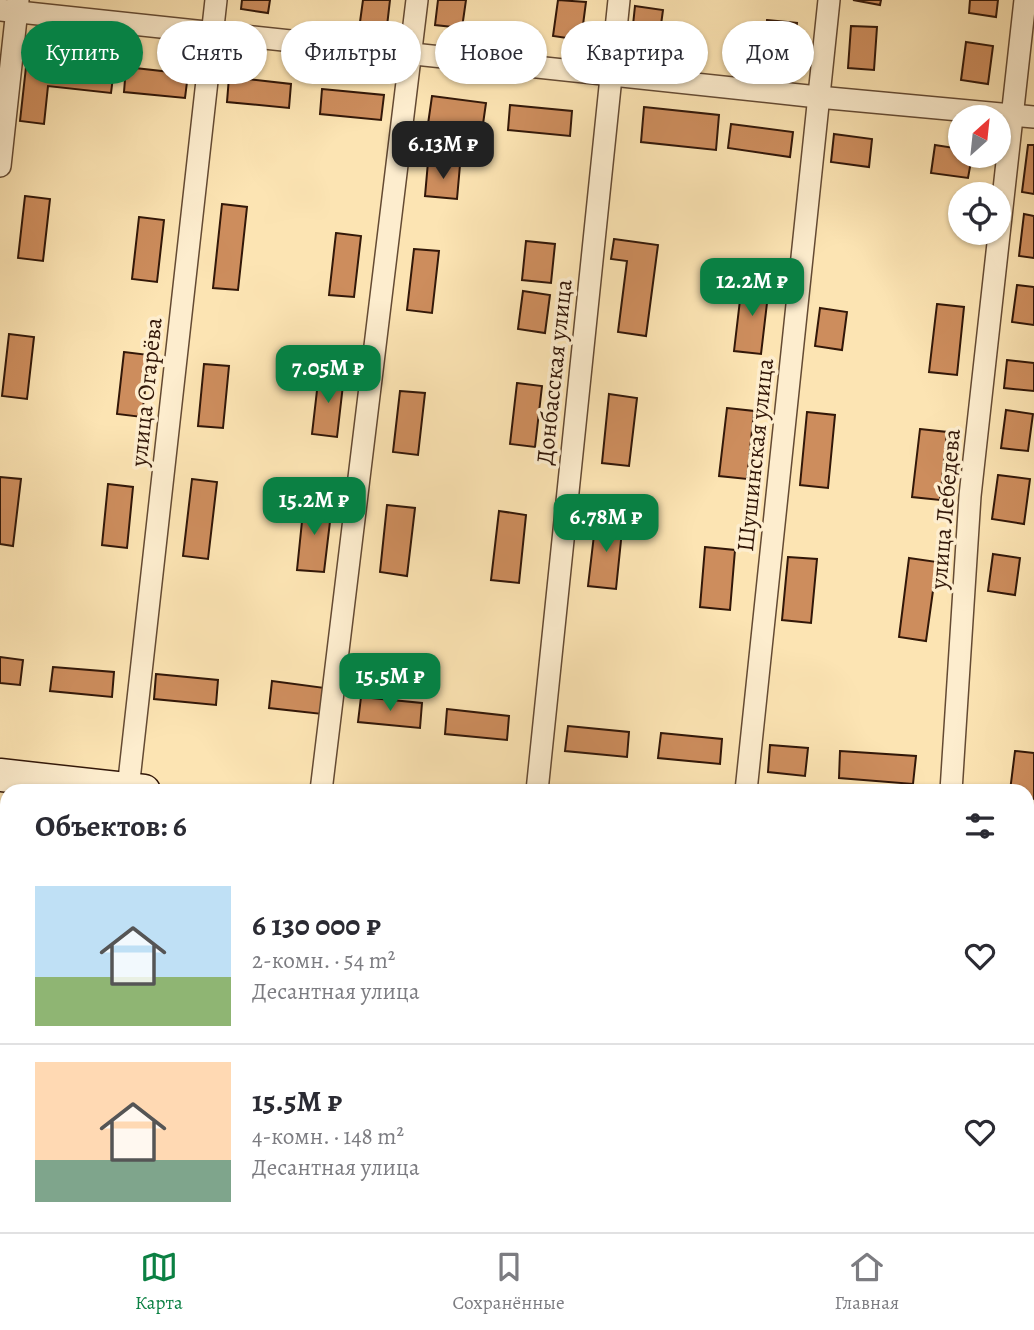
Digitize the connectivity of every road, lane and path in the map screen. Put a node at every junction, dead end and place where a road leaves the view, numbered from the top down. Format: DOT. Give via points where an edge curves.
graph roads {
  1 [pos="216,0"];
  2 [pos="417,0"];
  3 [pos="619,0"];
  4 [pos="829,0"];
  5 [pos="1025,0"];
  6 [pos="11,8"];
  7 [pos="213,21"];
  8 [pos="415,21"];
  9 [pos="617,21"];
  10 [pos="157,25"];
  11 [pos="421,56"];
  12 [pos="561,70"];
  13 [pos="207,84"];
  14 [pos="407,84"];
  15 [pos="610,84"];
  16 [pos="696,84"];
  17 [pos="818,97"];
  18 [pos="1013,114"];
  19 [pos="1034,117"];
  20 [pos="0,166"];
  21 [pos="0,775"];
  22 [pos="82,784"];
  23 [pos="137,784"];
  24 [pos="322,784"];
  25 [pos="538,784"];
  26 [pos="747,784"];
  27 [pos="951,784"];
  1 -- 7 [label="street, улица Огарёва"];
  2 -- 8 [label="street"];
  3 -- 9 [label="street, Донбасская улица"];
  4 -- 17 [label="street, Шушинская улица"];
  5 -- 18 [label="street, улица Лебедева"];
  6 -- 10 [label="street"];
  6 -- 20 [label="street"];
  11 -- 12 [label="street"];
  13 -- 23 [label="street, улица Огарёва"];
  14 -- 24 [label="street"];
  15 -- 25 [label="street, Донбасская улица"];
  16 -- 17 [label="street"];
  17 -- 18 [label="street"];
  17 -- 26 [label="street, Шушинская улица"];
  18 -- 19 [label="street"];
  18 -- 27 [label="street, улица Лебедева" via="970,496"];
  21 -- 22 [label="street"];
}
